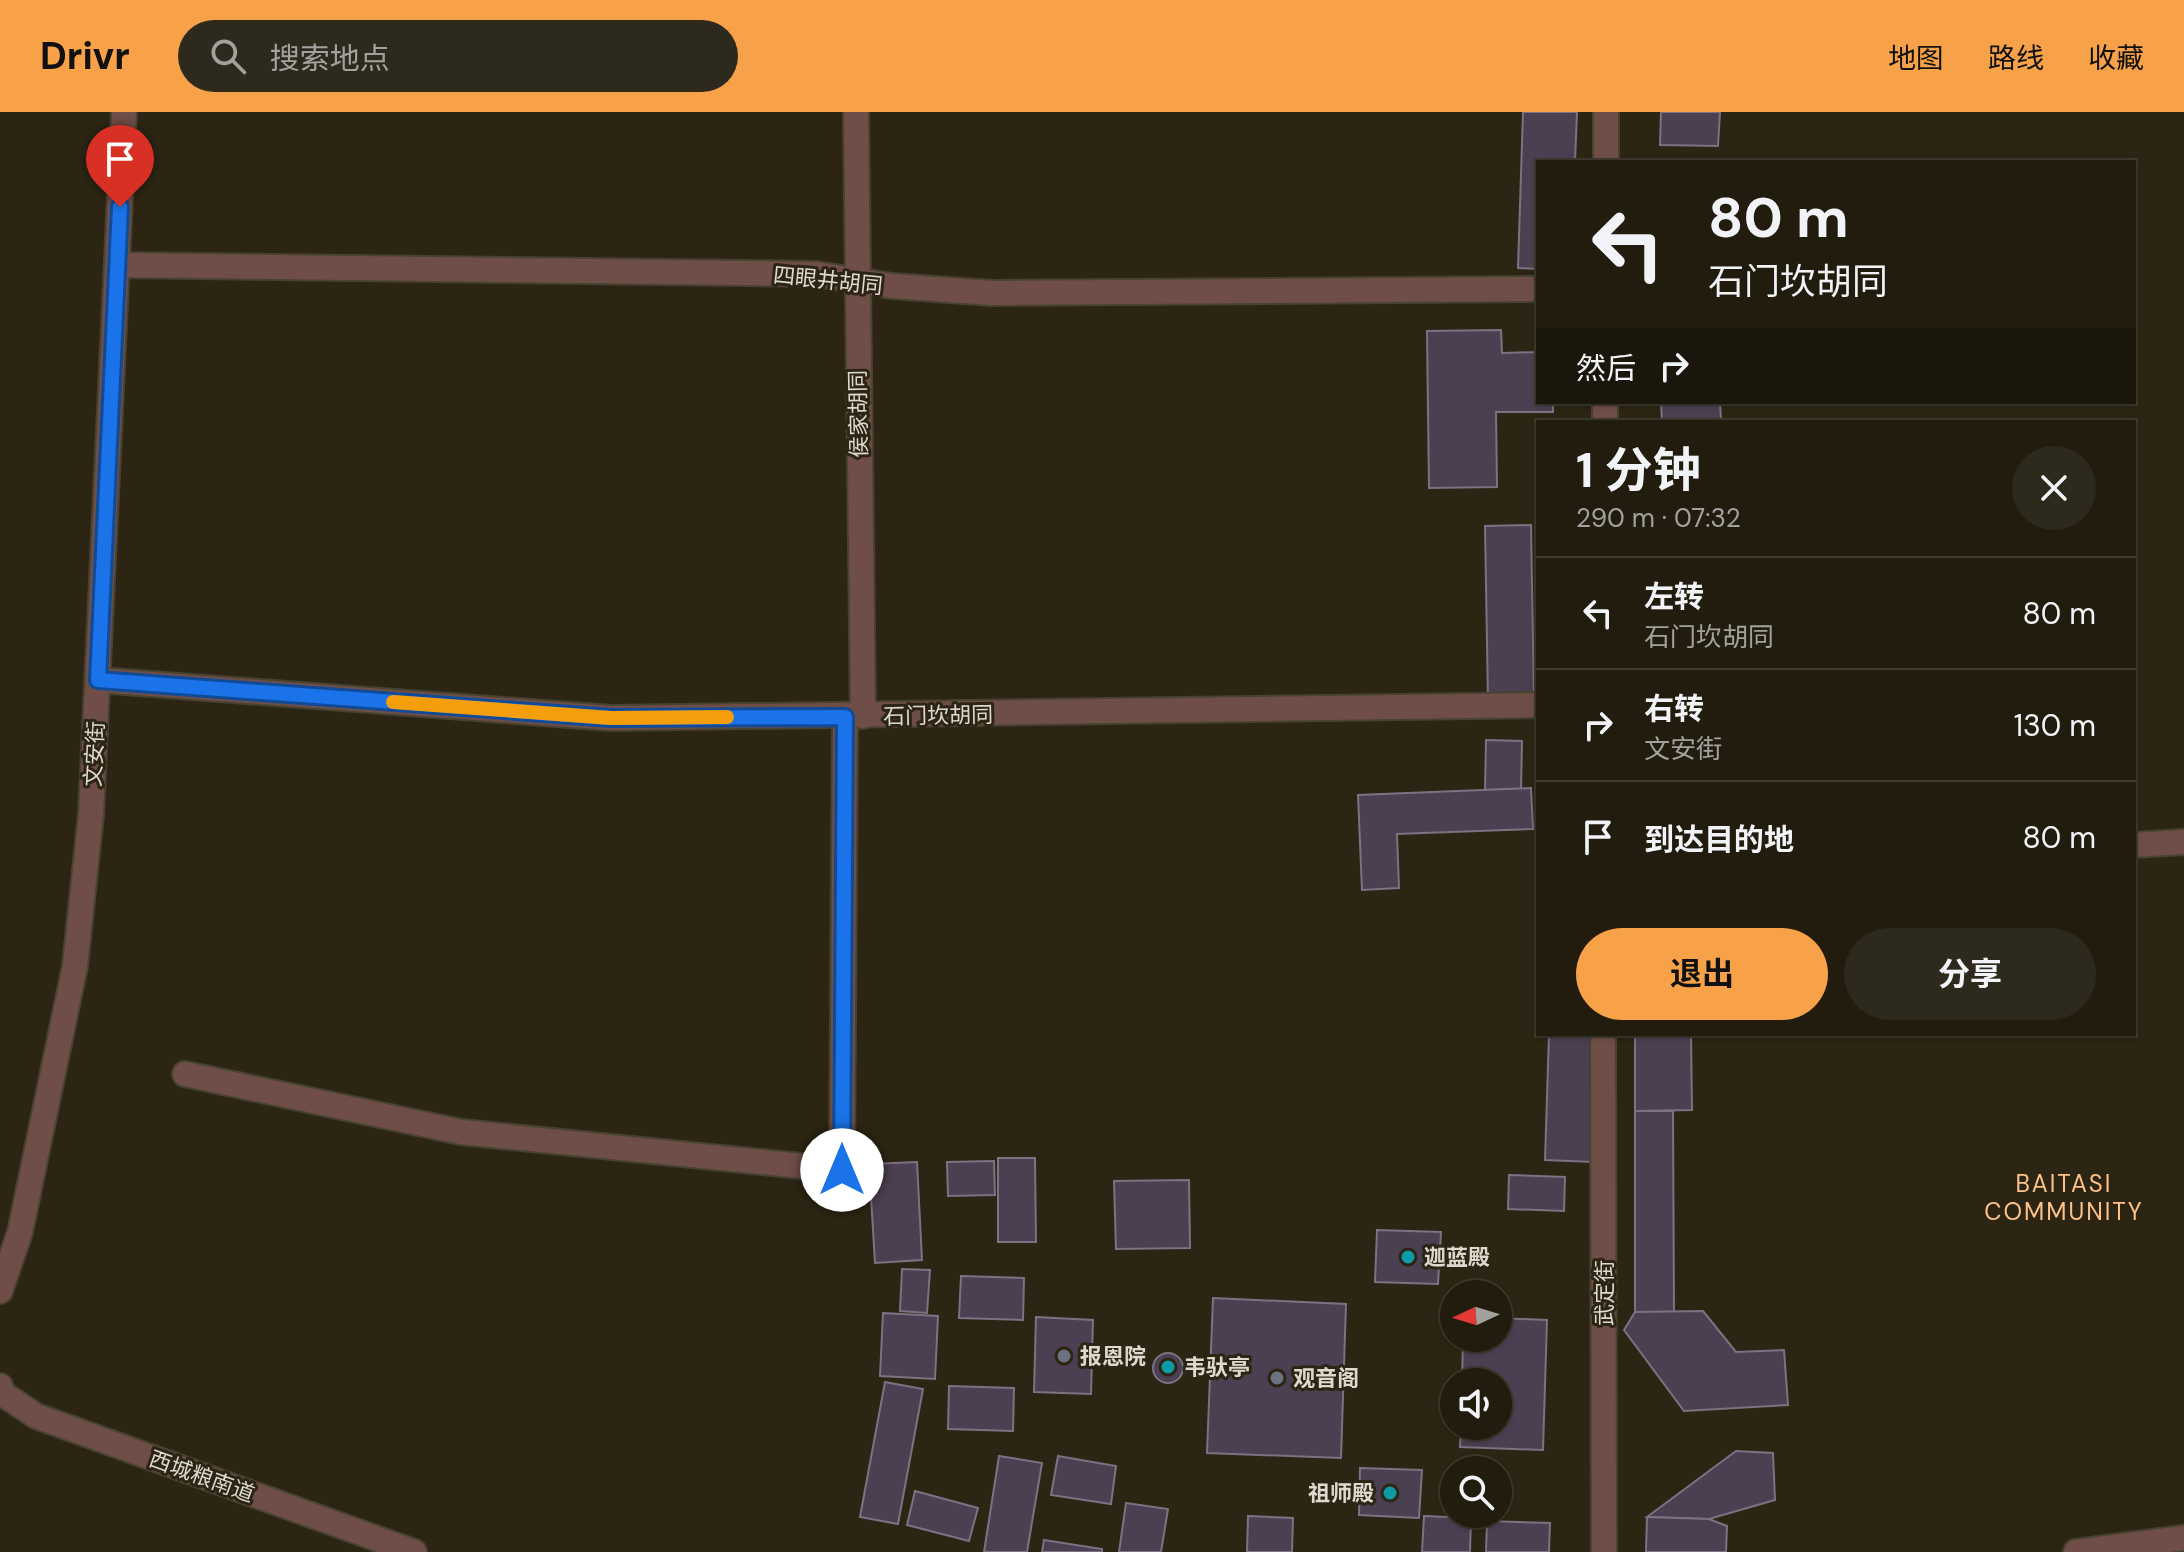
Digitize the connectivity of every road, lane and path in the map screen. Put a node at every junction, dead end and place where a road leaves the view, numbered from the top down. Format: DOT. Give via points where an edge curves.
graph roads {
  1 [pos="124,112"];
  2 [pos="856,112"];
  3 [pos="1606,112"];
  4 [pos="1606,160"];
  5 [pos="118,265"];
  6 [pos="856,279"];
  7 [pos="1536,289"];
  8 [pos="98,680"];
  9 [pos="1536,705"];
  10 [pos="854,716"];
  11 [pos="2184,842"];
  12 [pos="2136,845"];
  13 [pos="1603,1036"];
  14 [pos="185,1074"];
  15 [pos="0,1291"];
  16 [pos="0,1386"];
  17 [pos="2184,1538"];
  18 [pos="414,1552"];
  19 [pos="1604,1552"];
  20 [pos="2076,1552"];
  1 -- 5 [label="street, 文安街"];
  2 -- 6 [label="street, 侯家胡同"];
  3 -- 4 [label="street"];
  5 -- 6 [label="street, 四眼井胡同" via="816,274"];
  5 -- 8 [label="street, 文安街"];
  6 -- 7 [label="street, 四眼井胡同" via="992,293"];
  6 -- 10 [label="street, 侯家胡同"];
  8 -- 10 [label="street, 石门坎胡同" via="611,718"];
  8 -- 15 [label="street, 文安街" via="75,966 20,1232"];
  9 -- 10 [label="street, 石门坎胡同"];
  10 -- 14 [label="street, 侯家胡同" via="842,1170 461,1132"];
  11 -- 12 [label="street"];
  13 -- 19 [label="street, 武定街"];
  16 -- 18 [label="street, 西城粮南道" via="3,1394 36,1416"];
  17 -- 20 [label="street"];
}
